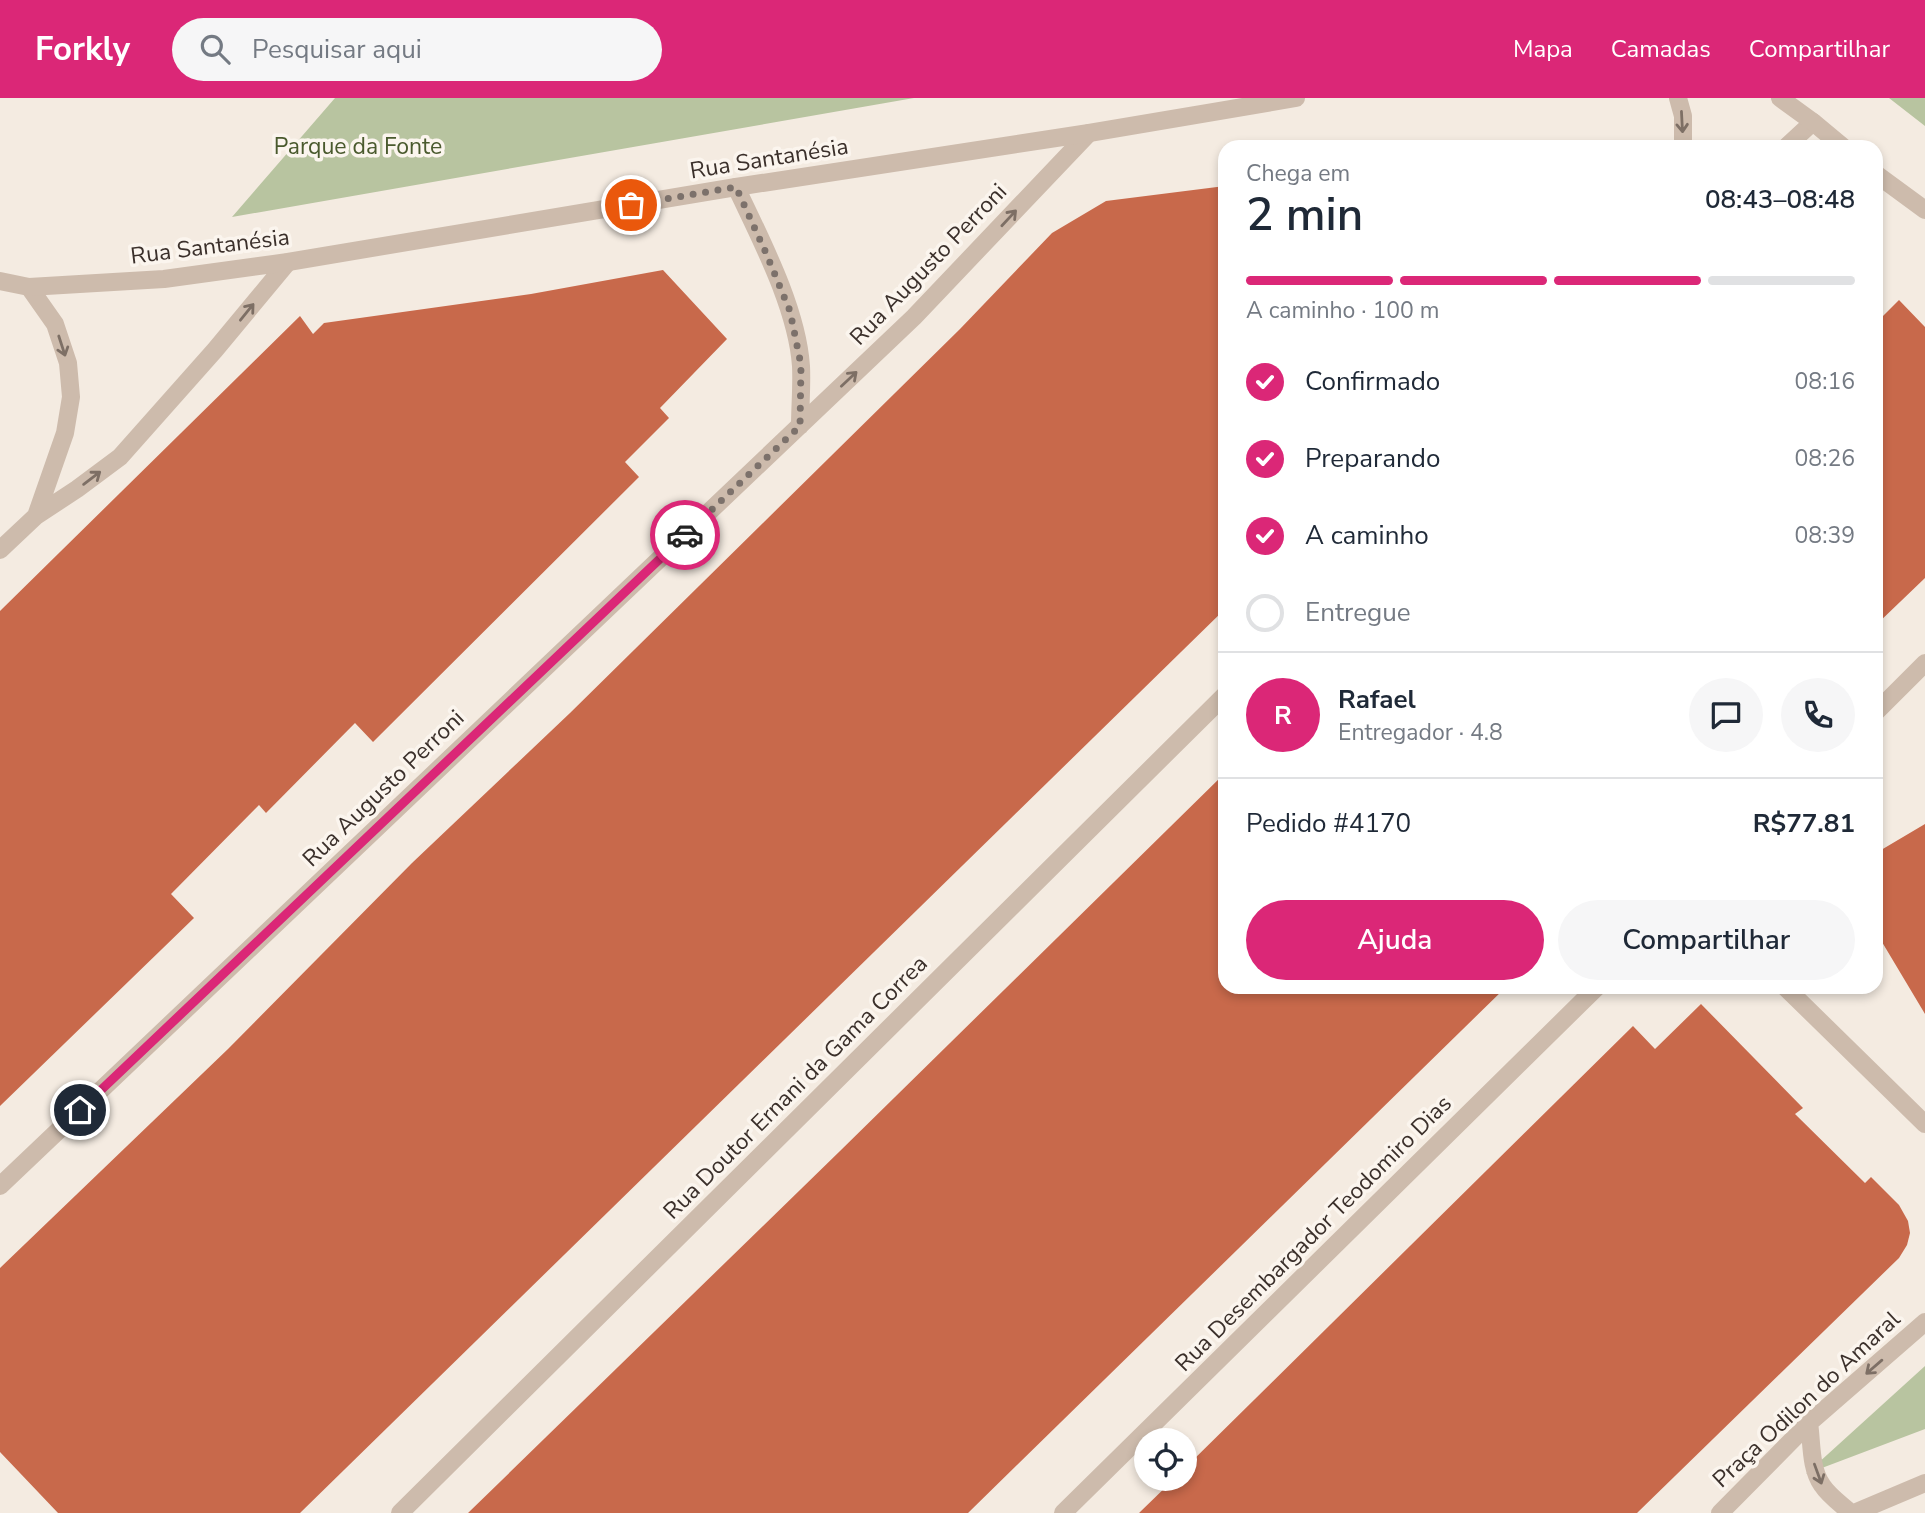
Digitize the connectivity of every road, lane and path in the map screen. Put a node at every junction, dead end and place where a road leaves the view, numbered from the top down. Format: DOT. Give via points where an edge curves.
graph roads {
  1 [pos="1296,98"];
  2 [pos="1678,98"];
  3 [pos="1780,98"];
  4 [pos="1813,122"];
  5 [pos="1089,133"];
  6 [pos="1683,140"];
  7 [pos="1794,140"];
  8 [pos="1835,140"];
  9 [pos="1883,179"];
  10 [pos="736,187"];
  11 [pos="1925,210"];
  12 [pos="288,262"];
  13 [pos="0,281"];
  14 [pos="29,287"];
  15 [pos="800,426"];
  16 [pos="36,516"];
  17 [pos="0,550"];
  18 [pos="1925,663"];
  19 [pos="1218,702"];
  20 [pos="1883,705"];
  21 [pos="1590,994"];
  22 [pos="1792,994"];
  23 [pos="1925,1124"];
  24 [pos="0,1186"];
  25 [pos="1925,1322"];
  26 [pos="1809,1423"];
  27 [pos="1925,1483"];
  28 [pos="400,1513"];
  29 [pos="1063,1513"];
  30 [pos="1720,1513"];
  31 [pos="1852,1513"];
  1 -- 5 [label="street, Rua Santanésia"];
  2 -- 6 [label="street, one-way"];
  3 -- 4 [label="street"];
  4 -- 7 [label="street"];
  4 -- 8 [label="street"];
  5 -- 10 [label="street, Rua Santanésia"];
  15 -- 5 [label="street, Rua Augusto Perroni, one-way" via="914,317"];
  9 -- 11 [label="street"];
  10 -- 12 [label="street, Rua Santanésia"];
  10 -- 15 [label="street" via="790,311 801,365"];
  12 -- 14 [label="street, Rua Santanésia" via="164,279"];
  16 -- 12 [label="street, one-way" via="120,457"];
  13 -- 14 [label="street, Rua Santanésia"];
  14 -- 16 [label="street, one-way" via="55,324 68,363 71,397 65,433"];
  15 -- 24 [label="street, Rua Augusto Perroni"];
  16 -- 17 [label="street"];
  18 -- 20 [label="street"];
  19 -- 28 [label="street, Rua Doutor Ernani da Gama Correa"];
  21 -- 29 [label="street, Rua Desembargador Teodomiro Dias"];
  22 -- 23 [label="street"];
  25 -- 26 [label="street, Praça Odilon do Amaral, one-way"];
  26 -- 30 [label="street, Praça Odilon do Amaral"];
  26 -- 31 [label="street, one-way" via="1821,1484"];
  27 -- 31 [label="street"];
}
